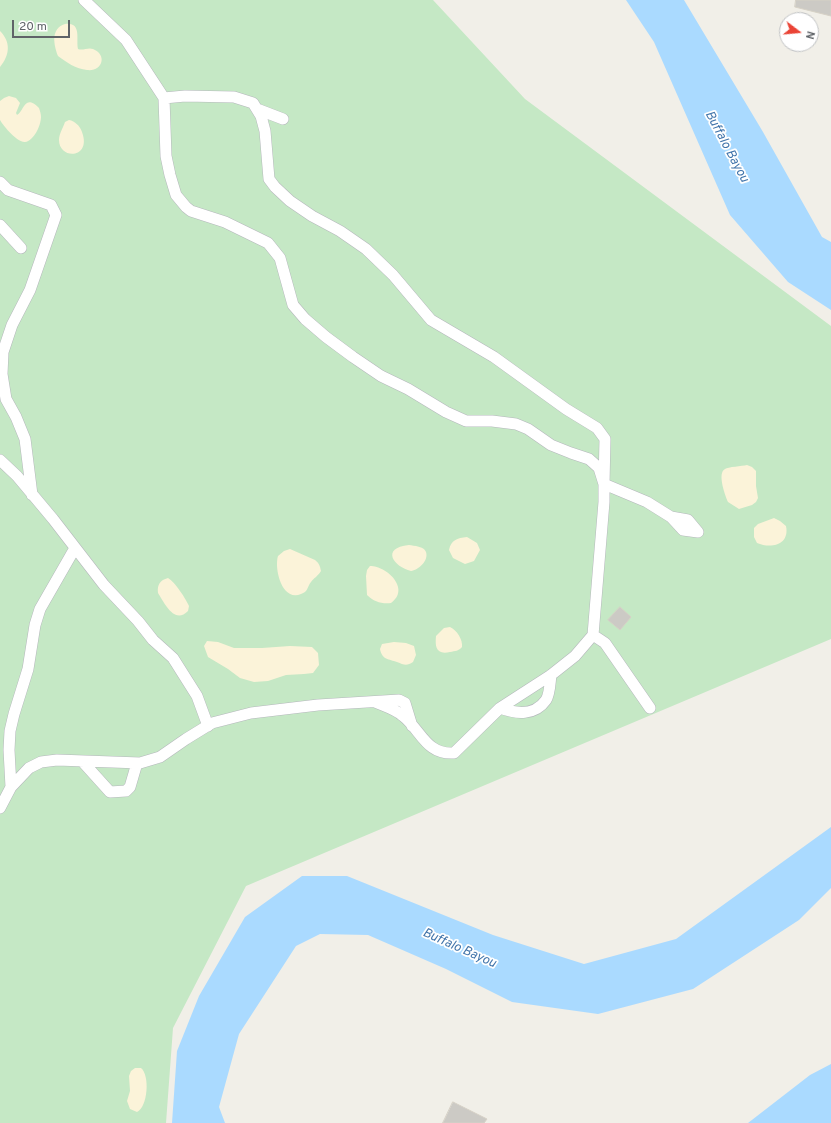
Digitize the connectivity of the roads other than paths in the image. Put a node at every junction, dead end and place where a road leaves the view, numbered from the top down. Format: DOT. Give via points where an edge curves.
graph roads {
  1 [pos="84,0"];
  2 [pos="164,98"];
  3 [pos="257,109"];
  4 [pos="283,119"];
  5 [pos="0,182"];
  6 [pos="0,225"];
  7 [pos="21,248"];
  8 [pos="0,460"];
  9 [pos="604,484"];
  10 [pos="32,494"];
  11 [pos="671,517"];
  12 [pos="75,548"];
  13 [pos="593,635"];
  14 [pos="551,675"];
  15 [pos="500,708"];
  16 [pos="650,708"];
  17 [pos="208,726"];
  18 [pos="82,761"];
  19 [pos="137,763"];
  20 [pos="11,787"];
  21 [pos="0,808"];
  1 -- 2 [label="lane" via="126,40"];
  2 -- 3 [label="lane" via="234,97 253,103"];
  2 -- 9 [label="lane" via="166,156 176,195 191,211 225,222 268,243 280,258 293,305 326,337 381,376 446,412 466,421 516,424 551,445 589,459 599,468"];
  3 -- 4 [label="lane"];
  3 -- 9 [label="lane" via="265,131 269,179 275,187 312,216 366,249 394,275 431,320 494,357 597,428 605,439"];
  5 -- 10 [label="lane" via="8,190 51,205 56,215 32,284 12,325 4,352 2,374 6,400 25,439"];
  6 -- 7 [label="lane"];
  8 -- 10 [label="lane"];
  9 -- 11 [label="lane" via="647,502"];
  9 -- 13 [label="lane"];
  10 -- 12 [label="lane"];
  12 -- 17 [label="lane" via="104,585 172,658 196,696"];
  12 -- 20 [label="lane" via="40,609 35,625 28,669 10,731"];
  13 -- 14 [label="lane" via="575,656"];
  13 -- 16 [label="lane" via="605,643"];
  14 -- 15 [label="lane"];
  14 -- 15 [label="lane" via="546,699 536,709 523,713"];
  15 -- 17 [label="lane" via="454,753 445,754 425,740 404,716 374,702 318,705 251,713"];
  17 -- 19 [label="lane" via="160,757"];
  18 -- 19 [label="lane"];
  18 -- 19 [label="lane" via="110,792 126,791 130,787"];
  18 -- 20 [label="lane" via="41,762 29,768"];
  20 -- 21 [label="lane"];
}
